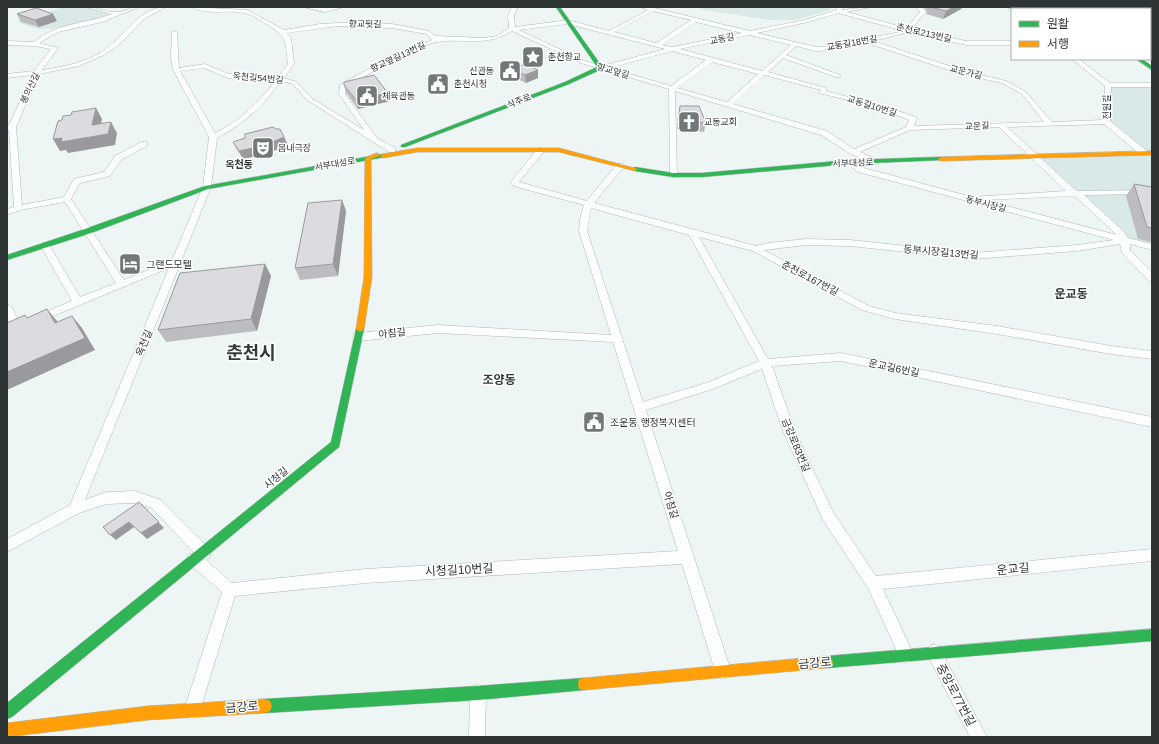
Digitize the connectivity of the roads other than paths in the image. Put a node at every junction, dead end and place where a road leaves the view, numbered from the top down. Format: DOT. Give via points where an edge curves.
graph roads {
  1 [pos="88,7"];
  2 [pos="136,7"];
  3 [pos="163,7"];
  4 [pos="194,7"];
  5 [pos="306,7"];
  6 [pos="341,7"];
  7 [pos="515,7"];
  8 [pos="558,7"];
  9 [pos="643,7"];
  10 [pos="868,7"];
  11 [pos="919,7"];
  12 [pos="652,9"];
  13 [pos="839,9"];
  14 [pos="118,14"];
  15 [pos="695,20"];
  16 [pos="568,22"];
  17 [pos="512,29"];
  18 [pos="907,30"];
  19 [pos="174,32"];
  20 [pos="283,32"];
  21 [pos="609,33"];
  22 [pos="749,33"];
  23 [pos="444,40"];
  24 [pos="868,42"];
  25 [pos="7,43"];
  26 [pos="1011,43"];
  27 [pos="35,44"];
  28 [pos="795,44"];
  29 [pos="658,45"];
  30 [pos="673,49"];
  31 [pos="782,56"];
  32 [pos="712,59"];
  33 [pos="1076,60"];
  34 [pos="1140,60"];
  35 [pos="600,68"];
  36 [pos="1152,68"];
  37 [pos="176,70"];
  38 [pos="36,73"];
  39 [pos="763,73"];
  40 [pos="7,76"];
  41 [pos="838,76"];
  42 [pos="280,79"];
  43 [pos="1108,85"];
  44 [pos="1152,85"];
  45 [pos="672,88"];
  46 [pos="729,104"];
  47 [pos="1106,122"];
  48 [pos="1050,124"];
  49 [pos="1002,126"];
  50 [pos="9,127"];
  51 [pos="909,128"];
  52 [pos="213,137"];
  53 [pos="375,140"];
  54 [pos="144,144"];
  55 [pos="392,150"];
  56 [pos="541,150"];
  57 [pos="854,152"];
  58 [pos="1148,153"];
  59 [pos="1034,156"];
  60 [pos="368,158"];
  61 [pos="850,162"];
  62 [pos="875,162"];
  63 [pos="620,166"];
  64 [pos="16,171"];
  65 [pos="7,173"];
  66 [pos="673,175"];
  67 [pos="207,188"];
  68 [pos="1077,192"];
  69 [pos="1152,192"];
  70 [pos="965,198"];
  71 [pos="67,199"];
  72 [pos="588,205"];
  73 [pos="18,208"];
  74 [pos="7,212"];
  75 [pos="88,231"];
  76 [pos="692,233"];
  77 [pos="1125,241"];
  78 [pos="46,246"];
  79 [pos="1152,247"];
  80 [pos="756,249"];
  81 [pos="7,258"];
  82 [pos="176,262"];
  83 [pos="1152,279"];
  84 [pos="122,285"];
  85 [pos="78,302"];
  86 [pos="7,307"];
  87 [pos="19,326"];
  88 [pos="358,337"];
  89 [pos="618,339"];
  90 [pos="1152,355"];
  91 [pos="765,363"];
  92 [pos="640,407"];
  93 [pos="1152,422"];
  94 [pos="74,509"];
  95 [pos="7,546"];
  96 [pos="1152,555"];
  97 [pos="199,556"];
  98 [pos="687,557"];
  99 [pos="873,583"];
  100 [pos="230,590"];
  101 [pos="1152,635"];
  102 [pos="934,652"];
  103 [pos="906,655"];
  104 [pos="723,671"];
  105 [pos="478,692"];
  106 [pos="192,710"];
  107 [pos="7,712"];
  108 [pos="7,730"];
  109 [pos="477,737"];
  110 [pos="979,737"];
  1 -- 14 [label="street"];
  2 -- 14 [label="street"];
  3 -- 38 [label="street" via="139,19 114,46 95,59"];
  4 -- 20 [label="street" via="245,11"];
  5 -- 6 [label="street" via="325,10"];
  7 -- 17 [label="street" via="511,15"];
  8 -- 16 [label="street"];
  9 -- 12 [label="street, 교동길18번길"];
  10 -- 13 [label="street, 교동길"];
  11 -- 18 [label="street" via="923,12"];
  12 -- 15 [label="street, 교동길18번길"];
  12 -- 21 [label="street"];
  13 -- 18 [label="street, 춘천로213번길"];
  13 -- 22 [label="street, 교동길" via="806,21"];
  14 -- 27 [label="street" via="95,22 62,27"];
  15 -- 22 [label="street, 교동길18번길"];
  15 -- 29 [label="street"];
  16 -- 17 [label="street, 향교옆길13번길"];
  16 -- 21 [label="street, 교동길10번길"];
  16 -- 35 [label="street"];
  17 -- 23 [label="street, 향교옆길13번길" via="499,37 484,40"];
  17 -- 35 [label="street, 향교앞길"];
  18 -- 24 [label="street, 교동길18번길"];
  18 -- 26 [label="street, 춘천로213번길" via="966,43"];
  19 -- 37 [label="street"];
  20 -- 23 [label="street, 향교뒷길" via="305,27 356,23 403,26"];
  20 -- 42 [label="street" via="288,38 291,64"];
  21 -- 29 [label="street, 교동길10번길"];
  22 -- 28 [label="street, 교동길18번길"];
  22 -- 30 [label="street, 교동길"];
  23 -- 53 [label="street, 향교옆길13번길" via="429,42 379,65 342,86 342,94"];
  24 -- 28 [label="street, 교동길18번길" via="816,49"];
  24 -- 48 [label="street, 교운가길" via="963,73 1004,82 1024,92"];
  25 -- 27 [label="street, 봉의산길"];
  27 -- 38 [label="street, 봉의산길" via="55,48"];
  28 -- 31 [label="street"];
  29 -- 30 [label="street, 교동길10번길"];
  30 -- 32 [label="street, 교동길10번길"];
  30 -- 35 [label="street, 교동길"];
  31 -- 39 [label="street"];
  31 -- 41 [label="street"];
  32 -- 39 [label="street, 교동길10번길"];
  32 -- 45 [label="street"];
  33 -- 43 [label="street, 전원길"];
  34 -- 36 [label="street"];
  35 -- 45 [label="street, 향교앞길"];
  35 -- 55 [label="street, 삭주로"];
  37 -- 42 [label="street, 옥천길54번길" via="205,66 228,76"];
  37 -- 52 [label="street"];
  38 -- 40 [label="street"];
  38 -- 50 [label="street, 봉의산길"];
  39 -- 46 [label="street"];
  39 -- 51 [label="street, 교동길10번길" via="878,106 913,119"];
  42 -- 52 [label="street" via="257,106 235,125"];
  42 -- 53 [label="street, 옥천길54번길" via="295,83 309,99"];
  43 -- 44 [label="street"];
  43 -- 47 [label="street, 전원길"];
  45 -- 46 [label="street, 향교앞길"];
  45 -- 66 [label="street"];
  46 -- 57 [label="street, 향교앞길" via="824,133"];
  47 -- 48 [label="street, 교운길"];
  47 -- 58 [label="street, 전원길"];
  48 -- 49 [label="street, 교운길"];
  49 -- 51 [label="street, 교운길"];
  49 -- 59 [label="street"];
  50 -- 64 [label="street"];
  51 -- 57 [label="street, 교운길"];
  52 -- 67 [label="street, 옥천길"];
  53 -- 55 [label="street, 옥천길54번길"];
  54 -- 71 [label="street" via="118,158 107,174 77,181"];
  55 -- 60 [label="street, 삭주로"];
  56 -- 60 [label="street, 서부대성로" via="417,150"];
  56 -- 63 [label="street, 서부대성로" via="559,150"];
  56 -- 72 [label="street, 춘천로167번길" via="516,184"];
  57 -- 62 [label="street, 향교앞길"];
  58 -- 59 [label="street, 서부대성로"];
  59 -- 62 [label="street, 서부대성로"];
  59 -- 68 [label="street" via="1070,190"];
  60 -- 67 [label="street, 서부대성로"];
  60 -- 88 [label="street, 시청길" via="368,277"];
  61 -- 62 [label="street, 서부대성로"];
  61 -- 66 [label="street, 서부대성로"];
  61 -- 70 [label="street, 동부시장길" via="861,170"];
  63 -- 66 [label="street, 서부대성로"];
  63 -- 72 [label="street, 아침길"];
  64 -- 65 [label="street"];
  64 -- 73 [label="street"];
  67 -- 75 [label="street, 서부대성로"];
  67 -- 82 [label="street, 옥천길"];
  68 -- 69 [label="street"];
  68 -- 70 [label="street"];
  68 -- 77 [label="street" via="1121,234"];
  70 -- 77 [label="street, 동부시장길"];
  71 -- 73 [label="street"];
  71 -- 75 [label="street"];
  72 -- 76 [label="street, 춘천로167번길"];
  72 -- 89 [label="street, 아침길" via="583,231"];
  73 -- 74 [label="street"];
  75 -- 78 [label="street, 서부대성로"];
  75 -- 84 [label="street"];
  76 -- 80 [label="street, 춘천로167번길"];
  76 -- 91 [label="street, 금강로83번길"];
  77 -- 79 [label="street, 동부시장길"];
  77 -- 80 [label="street, 동부시장길13번길" via="1077,248 973,256 850,243 806,242"];
  77 -- 83 [label="street" via="1125,251"];
  78 -- 81 [label="street, 서부대성로"];
  78 -- 85 [label="street"];
  80 -- 90 [label="street, 춘천로167번길" via="866,308 895,316"];
  82 -- 84 [label="street"];
  82 -- 94 [label="street, 옥천길"];
  84 -- 85 [label="street"];
  85 -- 87 [label="street"];
  86 -- 87 [label="street"];
  88 -- 89 [label="street, 아침길" via="438,329"];
  88 -- 97 [label="street, 시청길" via="335,444"];
  89 -- 92 [label="street, 아침길"];
  91 -- 92 [label="street, 운교길6번길" via="708,386"];
  91 -- 93 [label="street, 운교길6번길" via="841,357"];
  91 -- 99 [label="street, 금강로83번길" via="789,431 828,516"];
  92 -- 98 [label="street, 아침길"];
  94 -- 95 [label="street"];
  94 -- 97 [label="street" via="106,498 135,497 156,504"];
  96 -- 99 [label="street, 운교길"];
  97 -- 100 [label="street"];
  97 -- 107 [label="street, 시청길"];
  98 -- 100 [label="street, 시청길10번길" via="366,576"];
  98 -- 104 [label="street, 아침길"];
  99 -- 103 [label="street, 금강로83번길"];
  100 -- 106 [label="street"];
  101 -- 102 [label="street, 금강로"];
  102 -- 103 [label="street, 금강로"];
  102 -- 110 [label="street, 중앙로77번길"];
  103 -- 104 [label="street, 금강로"];
  104 -- 105 [label="street, 금강로"];
  105 -- 106 [label="street, 금강로"];
  105 -- 109 [label="street"];
  106 -- 108 [label="street, 금강로"];
}
